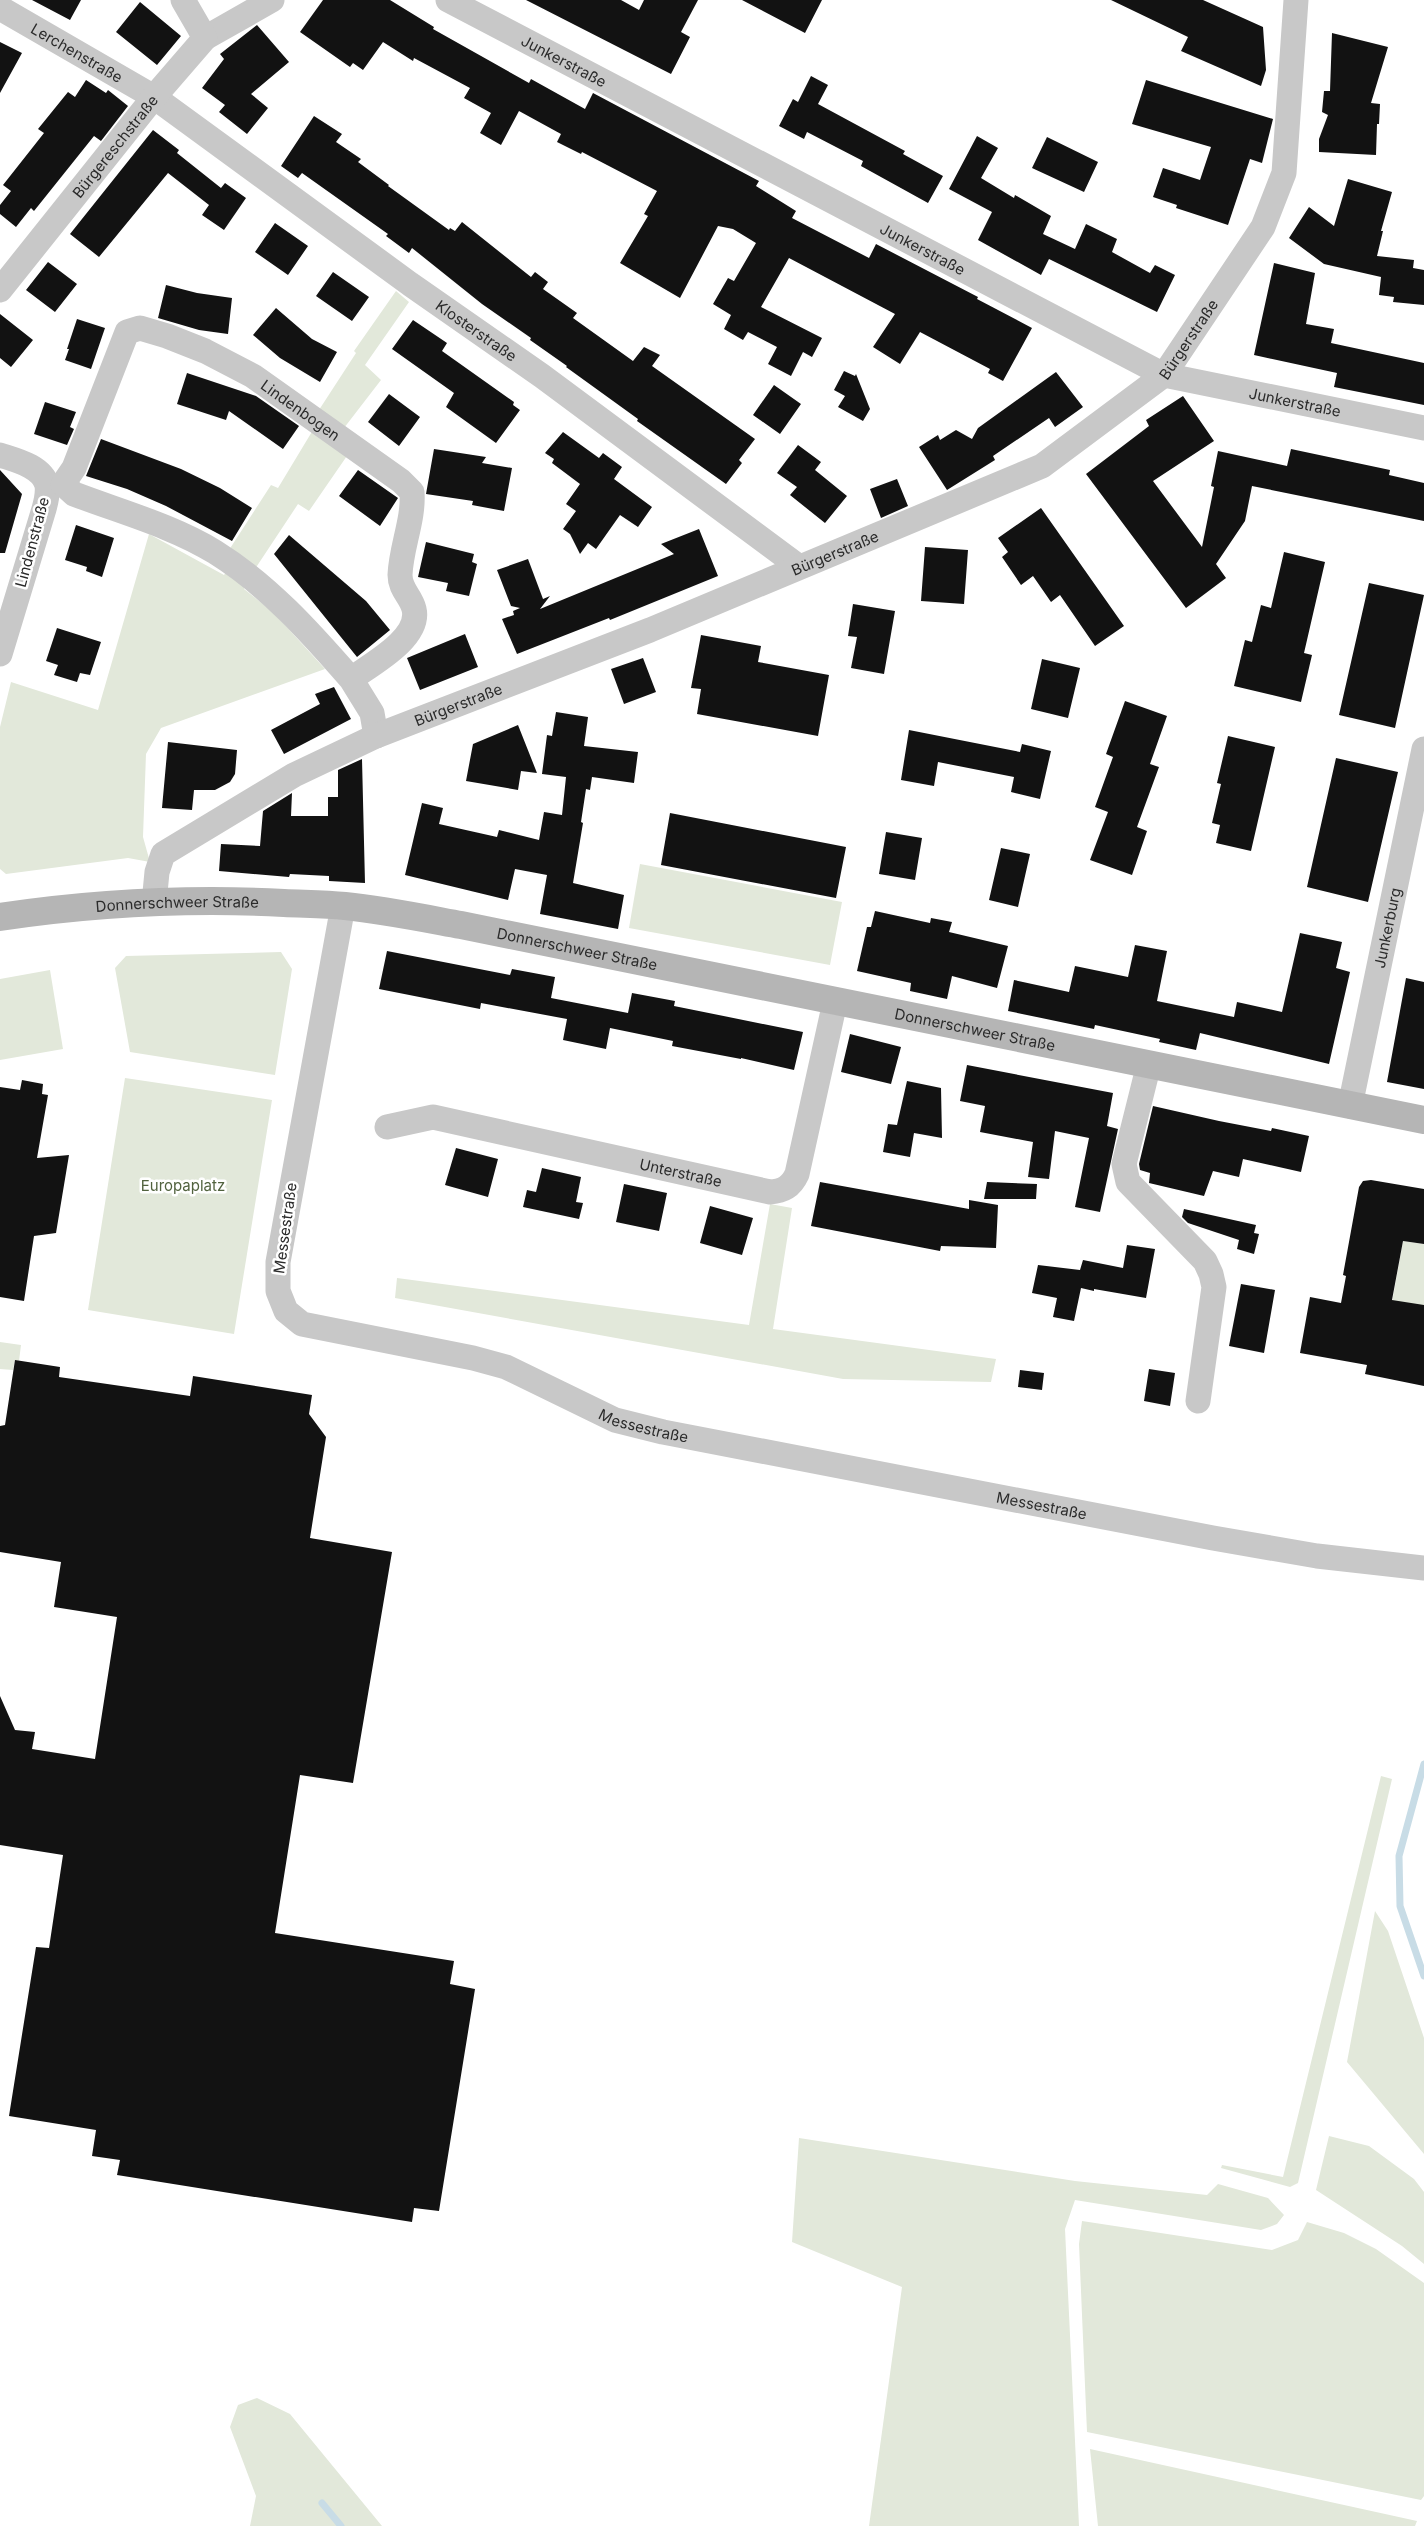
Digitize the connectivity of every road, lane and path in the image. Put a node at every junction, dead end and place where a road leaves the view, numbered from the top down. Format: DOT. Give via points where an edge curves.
graph roads {
  1 [pos="183,0"];
  2 [pos="272,0"];
  3 [pos="448,0"];
  4 [pos="1296,0"];
  5 [pos="0,8"];
  6 [pos="205,38"];
  7 [pos="154,97"];
  8 [pos="0,290"];
  9 [pos="1164,375"];
  10 [pos="1424,428"];
  11 [pos="0,455"];
  12 [pos="55,484"];
  13 [pos="798,566"];
  14 [pos="0,654"];
  15 [pos="351,679"];
  16 [pos="376,736"];
  17 [pos="1424,749"];
  18 [pos="154,903"];
  19 [pos="344,906"];
  20 [pos="0,917"];
  21 [pos="835,1002"];
  22 [pos="1150,1064"];
  23 [pos="1350,1106"];
  24 [pos="1424,1120"];
  25 [pos="386,1127"];
  26 [pos="1198,1401"];
  27 [pos="1424,1568"];
  1 -- 6 [label="street"];
  2 -- 6 [label="street"];
  3 -- 9 [label="street, Junkerstraße"];
  4 -- 9 [label="street, Bürgerstraße" via="1284,173 1263,227"];
  5 -- 7 [label="street, Lerchenstraße"];
  6 -- 7 [label="street, Bürgereschstraße"];
  7 -- 8 [label="street, Bürgereschstraße"];
  7 -- 13 [label="street, Klosterstraße" via="410,284 536,371"];
  9 -- 10 [label="street, Junkerstraße"];
  9 -- 13 [label="street, Bürgerstraße" via="1042,466"];
  11 -- 12 [label="street, Lindenstraße" via="24,462"];
  12 -- 14 [label="street, Lindenstraße" via="44,509"];
  12 -- 15 [label="street" via="184,536 215,552 284,605"];
  12 -- 15 [label="street, Lindenbogen" via="74,468 127,332 140,328 167,336 253,376 412,492 413,504 400,575 402,590 413,605 414,626 407,638"];
  13 -- 16 [label="street, Bürgerstraße" via="650,630"];
  15 -- 16 [label="street" via="372,713"];
  16 -- 18 [label="street, Bürgerstraße" via="294,775 162,854"];
  17 -- 23 [label="street, Junkerburg"];
  18 -- 19 [label="main road, Donnerschweer Straße" via="250,901"];
  18 -- 20 [label="main road, Donnerschweer Straße" via="77,907"];
  19 -- 21 [label="main road, Donnerschweer Straße" via="461,925"];
  19 -- 27 [label="street, Messestraße" via="278,1262 278,1291 286,1311 302,1324 490,1362 615,1420 664,1432 1213,1538 1317,1556"];
  21 -- 22 [label="main road, Donnerschweer Straße"];
  21 -- 25 [label="street, Unterstraße" via="797,1174 788,1187 779,1191 770,1192 432,1117"];
  22 -- 23 [label="main road, Donnerschweer Straße"];
  22 -- 26 [label="street" via="1124,1164 1128,1182 1205,1261 1211,1274 1214,1287"];
  23 -- 24 [label="main road, Donnerschweer Straße"];
}
